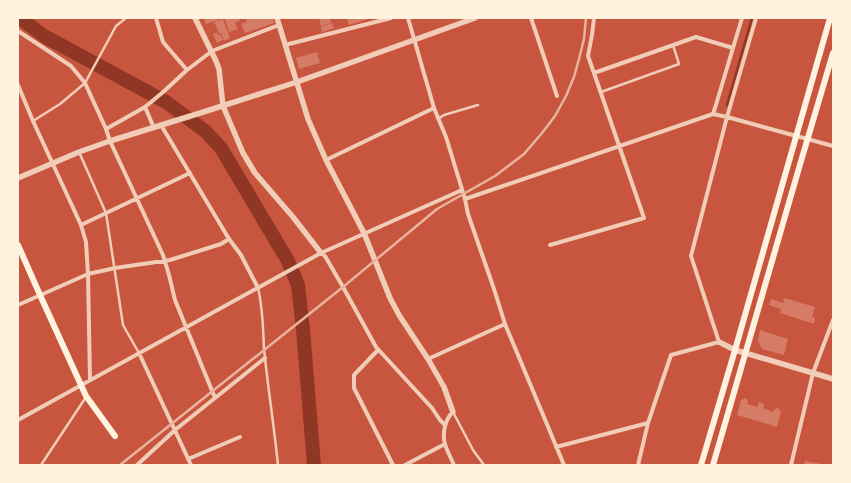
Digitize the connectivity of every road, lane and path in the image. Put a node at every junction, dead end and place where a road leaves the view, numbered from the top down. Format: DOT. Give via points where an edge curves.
graph roads {
  1 [pos="126,18"];
  2 [pos="156,18"];
  3 [pos="195,18"];
  4 [pos="277,18"];
  5 [pos="391,18"];
  6 [pos="408,18"];
  7 [pos="475,18"];
  8 [pos="531,18"];
  9 [pos="594,18"];
  10 [pos="742,18"];
  11 [pos="756,18"];
  12 [pos="830,18"];
  13 [pos="279,25"];
  14 [pos="18,31"];
  15 [pos="414,40"];
  16 [pos="285,45"];
  17 [pos="672,45"];
  18 [pos="733,48"];
  19 [pos="212,51"];
  20 [pos="833,53"];
  21 [pos="187,70"];
  22 [pos="594,73"];
  23 [pos="297,82"];
  24 [pos="85,83"];
  25 [pos="18,85"];
  26 [pos="601,92"];
  27 [pos="557,96"];
  28 [pos="478,105"];
  29 [pos="145,106"];
  30 [pos="223,106"];
  31 [pos="434,108"];
  32 [pos="713,114"];
  33 [pos="727,117"];
  34 [pos="438,119"];
  35 [pos="33,121"];
  36 [pos="161,125"];
  37 [pos="154,128"];
  38 [pos="106,129"];
  39 [pos="797,137"];
  40 [pos="807,139"];
  41 [pos="110,141"];
  42 [pos="620,146"];
  43 [pos="833,146"];
  44 [pos="79,152"];
  45 [pos="326,160"];
  46 [pos="52,163"];
  47 [pos="190,173"];
  48 [pos="18,178"];
  49 [pos="462,190"];
  50 [pos="137,198"];
  51 [pos="465,199"];
  52 [pos="106,213"];
  53 [pos="81,225"];
  54 [pos="364,233"];
  55 [pos="229,239"];
  56 [pos="18,245"];
  57 [pos="550,245"];
  58 [pos="322,253"];
  59 [pos="165,260"];
  60 [pos="115,268"];
  61 [pos="88,274"];
  62 [pos="258,288"];
  63 [pos="40,295"];
  64 [pos="18,305"];
  65 [pos="833,320"];
  66 [pos="505,324"];
  67 [pos="186,328"];
  68 [pos="719,342"];
  69 [pos="378,350"];
  70 [pos="735,350"];
  71 [pos="139,353"];
  72 [pos="745,353"];
  73 [pos="266,358"];
  74 [pos="428,359"];
  75 [pos="813,373"];
  76 [pos="833,378"];
  77 [pos="90,380"];
  78 [pos="80,385"];
  79 [pos="86,396"];
  80 [pos="215,398"];
  81 [pos="453,412"];
  82 [pos="18,420"];
  83 [pos="648,423"];
  84 [pos="445,425"];
  85 [pos="175,430"];
  86 [pos="115,436"];
  87 [pos="240,437"];
  88 [pos="445,444"];
  89 [pos="556,447"];
  90 [pos="188,460"];
  91 [pos="41,465"];
  92 [pos="137,465"];
  93 [pos="191,465"];
  94 [pos="278,465"];
  95 [pos="393,465"];
  96 [pos="405,465"];
  97 [pos="454,465"];
  98 [pos="484,465"];
  99 [pos="564,465"];
  100 [pos="638,465"];
  101 [pos="700,465"];
  102 [pos="712,465"];
  103 [pos="792,465"];
  1 -- 24 [label="lane" via="116,26"];
  2 -- 21 [label="street" via="163,42"];
  3 -- 19 [label="street"];
  4 -- 13 [label="street"];
  5 -- 16 [label="street"];
  6 -- 15 [label="street"];
  7 -- 15 [label="street"];
  8 -- 27 [label="street"];
  9 -- 22 [label="street" via="588,56"];
  10 -- 18 [label="street"];
  11 -- 33 [label="street"];
  12 -- 39 [label="main road"];
  13 -- 16 [label="street"];
  13 -- 19 [label="street"];
  14 -- 24 [label="street" via="71,66"];
  15 -- 23 [label="street"];
  15 -- 31 [label="street"];
  16 -- 23 [label="street"];
  17 -- 18 [label="street" via="696,37"];
  17 -- 22 [label="street"];
  17 -- 26 [label="lane" via="679,64"];
  18 -- 32 [label="street"];
  19 -- 21 [label="street"];
  19 -- 30 [label="street" via="219,70"];
  20 -- 40 [label="main road"];
  21 -- 29 [label="street"];
  22 -- 26 [label="street"];
  23 -- 30 [label="street"];
  23 -- 45 [label="street" via="308,119"];
  24 -- 35 [label="lane" via="60,104"];
  24 -- 38 [label="street"];
  25 -- 35 [label="street"];
  26 -- 42 [label="street"];
  28 -- 34 [label="lane"];
  29 -- 37 [label="street"];
  29 -- 38 [label="street"];
  30 -- 36 [label="street"];
  30 -- 58 [label="street" via="243,153 255,173"];
  31 -- 34 [label="street"];
  31 -- 45 [label="street"];
  32 -- 33 [label="street"];
  32 -- 42 [label="street"];
  33 -- 39 [label="street"];
  33 -- 68 [label="street" via="691,256"];
  34 -- 49 [label="street"];
  35 -- 46 [label="street"];
  36 -- 37 [label="street"];
  36 -- 47 [label="street"];
  37 -- 41 [label="street"];
  38 -- 41 [label="street"];
  39 -- 40 [label="street"];
  39 -- 70 [label="main road"];
  40 -- 43 [label="street"];
  40 -- 72 [label="main road"];
  41 -- 44 [label="street"];
  41 -- 50 [label="street"];
  42 -- 51 [label="street"];
  42 -- 57 [label="street" via="644,218"];
  44 -- 46 [label="street"];
  44 -- 52 [label="lane"];
  45 -- 54 [label="street"];
  46 -- 48 [label="street"];
  46 -- 53 [label="street"];
  47 -- 50 [label="street"];
  47 -- 55 [label="street"];
  49 -- 51 [label="street"];
  49 -- 54 [label="street"];
  50 -- 52 [label="street"];
  50 -- 59 [label="street"];
  51 -- 66 [label="street"];
  52 -- 53 [label="street"];
  52 -- 60 [label="lane"];
  53 -- 61 [label="street" via="86,242"];
  54 -- 58 [label="street"];
  54 -- 74 [label="street" via="390,298"];
  55 -- 59 [label="street"];
  55 -- 62 [label="street" via="241,255"];
  56 -- 63 [label="main road"];
  58 -- 62 [label="street"];
  58 -- 69 [label="street" via="344,287"];
  59 -- 60 [label="street"];
  59 -- 67 [label="street" via="175,300"];
  60 -- 61 [label="street"];
  60 -- 71 [label="lane" via="123,325"];
  61 -- 63 [label="street"];
  61 -- 77 [label="street"];
  62 -- 67 [label="street"];
  62 -- 73 [label="lane"];
  63 -- 64 [label="street"];
  63 -- 78 [label="main road"];
  65 -- 75 [label="street"];
  66 -- 74 [label="street"];
  66 -- 89 [label="street"];
  67 -- 71 [label="street"];
  67 -- 80 [label="street"];
  68 -- 70 [label="street"];
  68 -- 83 [label="street" via="671,355"];
  69 -- 84 [label="street"];
  69 -- 95 [label="street" via="354,375 354,388"];
  70 -- 72 [label="street"];
  70 -- 101 [label="main road"];
  71 -- 77 [label="street"];
  71 -- 85 [label="street"];
  72 -- 75 [label="street"];
  72 -- 102 [label="main road"];
  73 -- 80 [label="street"];
  73 -- 94 [label="lane"];
  74 -- 81 [label="street" via="444,387"];
  75 -- 76 [label="street"];
  75 -- 103 [label="street"];
  77 -- 78 [label="street"];
  78 -- 79 [label="main road"];
  78 -- 82 [label="street"];
  79 -- 86 [label="main road"];
  79 -- 91 [label="lane"];
  80 -- 85 [label="street"];
  81 -- 84 [label="street"];
  81 -- 98 [label="lane"];
  83 -- 89 [label="street"];
  83 -- 100 [label="street"];
  84 -- 88 [label="street"];
  85 -- 90 [label="street"];
  85 -- 92 [label="street"];
  87 -- 90 [label="street"];
  88 -- 96 [label="street"];
  88 -- 97 [label="street"];
  89 -- 99 [label="street"];
  90 -- 93 [label="street"];
}
